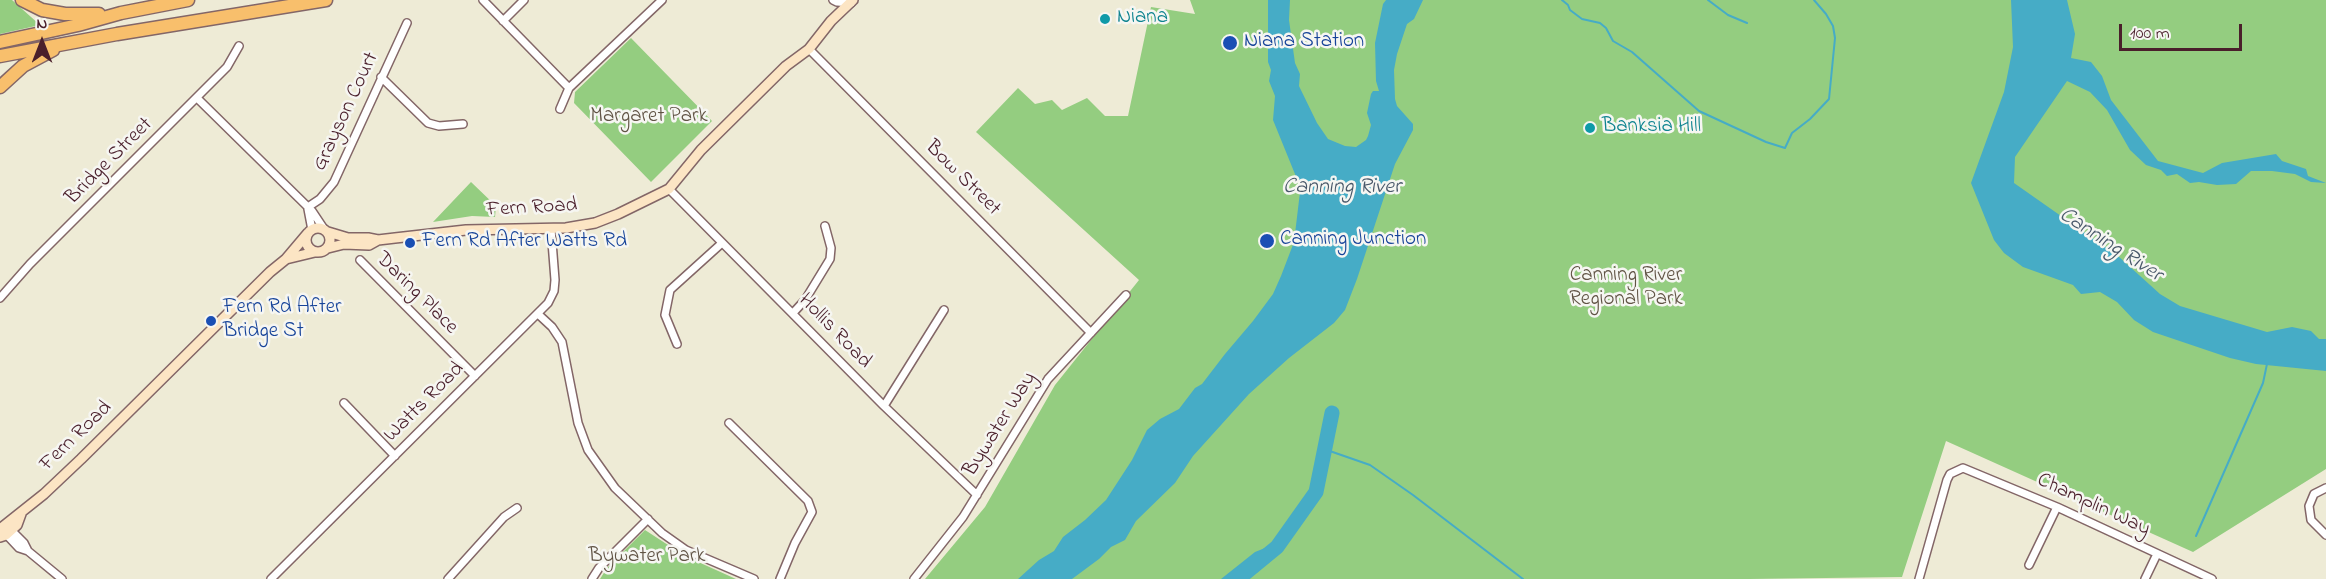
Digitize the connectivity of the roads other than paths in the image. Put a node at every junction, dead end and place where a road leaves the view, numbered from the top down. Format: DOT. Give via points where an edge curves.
graph roads {
  1 [pos="22,0"];
  2 [pos="188,0"];
  3 [pos="326,0"];
  4 [pos="483,0"];
  5 [pos="524,0"];
  6 [pos="662,0"];
  7 [pos="835,1"];
  8 [pos="852,1"];
  9 [pos="121,13"];
  10 [pos="503,21"];
  11 [pos="406,23"];
  12 [pos="0,42"];
  13 [pos="62,45"];
  14 [pos="239,46"];
  15 [pos="809,49"];
  16 [pos="0,56"];
  17 [pos="381,77"];
  18 [pos="0,87"];
  19 [pos="569,88"];
  20 [pos="197,98"];
  21 [pos="560,110"];
  22 [pos="463,124"];
  23 [pos="669,189"];
  24 [pos="308,207"];
  25 [pos="825,226"];
  26 [pos="551,229"];
  27 [pos="326,231"];
  28 [pos="310,232"];
  29 [pos="378,240"];
  30 [pos="723,243"];
  31 [pos="328,248"];
  32 [pos="315,252"];
  33 [pos="286,259"];
  34 [pos="360,260"];
  35 [pos="1126,296"];
  36 [pos="0,298"];
  37 [pos="944,310"];
  38 [pos="793,313"];
  39 [pos="538,314"];
  40 [pos="1091,333"];
  41 [pos="677,344"];
  42 [pos="475,376"];
  43 [pos="344,402"];
  44 [pos="884,406"];
  45 [pos="729,423"];
  46 [pos="395,456"];
  47 [pos="2326,488"];
  48 [pos="978,495"];
  49 [pos="2057,507"];
  50 [pos="517,508"];
  51 [pos="648,519"];
  52 [pos="5,531"];
  53 [pos="2326,536"];
  54 [pos="2157,554"];
  55 [pos="2029,565"];
  56 [pos="272,578"];
  57 [pos="62,579"];
  58 [pos="448,579"];
  59 [pos="592,579"];
  60 [pos="754,579"];
  61 [pos="780,579"];
  62 [pos="914,579"];
  63 [pos="1919,579"];
  64 [pos="2145,579"];
  65 [pos="2212,579"];
  1 -- 9 [label="highway" via="42,10 65,14"];
  2 -- 9 [label="highway"];
  3 -- 13 [label="highway"];
  4 -- 10 [label="street"];
  5 -- 10 [label="street"];
  6 -- 19 [label="street"];
  7 -- 8 [label="street"];
  8 -- 15 [label="street, Fern Road"];
  9 -- 12 [label="highway"];
  10 -- 19 [label="street"];
  11 -- 17 [label="street, Grayson Court"];
  13 -- 16 [label="highway"];
  13 -- 18 [label="highway" via="23,66"];
  14 -- 20 [label="street, Bridge Street" via="227,67"];
  15 -- 23 [label="street, Fern Road" via="786,66 705,146"];
  15 -- 40 [label="street, Bow Street"];
  17 -- 22 [label="street" via="428,123"];
  17 -- 24 [label="street, Grayson Court" via="334,182"];
  19 -- 21 [label="street"];
  20 -- 24 [label="street"];
  20 -- 36 [label="street, Bridge Street"];
  23 -- 26 [label="street, Fern Road" via="610,218"];
  23 -- 30 [label="street, Hollis Road"];
  24 -- 27 [label="street"];
  24 -- 28 [label="street"];
  25 -- 38 [label="street" via="830,259"];
  26 -- 29 [label="street, Fern Road" via="466,230"];
  26 -- 39 [label="street, Watts Road" via="554,291"];
  27 -- 28 [label="street, Fern Road"];
  27 -- 29 [label="street, Fern Road" via="348,238"];
  27 -- 31 [label="street" via="331,240"];
  28 -- 32 [label="street" via="307,244"];
  28 -- 33 [label="street, Fern Road"];
  29 -- 31 [label="street, Fern Road" via="369,245"];
  30 -- 38 [label="street, Hollis Road"];
  30 -- 41 [label="street" via="670,290 665,315"];
  31 -- 32 [label="street, Fern Road"];
  32 -- 33 [label="street, Fern Road"];
  33 -- 52 [label="street, Fern Road" via="81,459 15,516"];
  34 -- 42 [label="street, Daring Place"];
  35 -- 40 [label="street, Bywater Way"];
  37 -- 44 [label="street"];
  38 -- 44 [label="street, Hollis Road"];
  39 -- 42 [label="street, Watts Road"];
  39 -- 51 [label="street" via="562,342 578,423 588,450 615,488"];
  40 -- 48 [label="street, Bywater Way" via="1048,379"];
  42 -- 46 [label="street, Watts Road"];
  43 -- 46 [label="street"];
  44 -- 48 [label="street, Hollis Road"];
  45 -- 61 [label="street" via="808,501 812,512"];
  46 -- 56 [label="street, Watts Road"];
  47 -- 53 [label="street" via="2314,495 2309,506 2311,520"];
  48 -- 62 [label="street, Bywater Way"];
  49 -- 54 [label="street, Champlin Way"];
  49 -- 55 [label="street"];
  49 -- 63 [label="street, Champlin Way" via="1970,470 1958,469 1947,480"];
  50 -- 58 [label="street" via="504,517"];
  51 -- 59 [label="street"];
  51 -- 60 [label="street" via="686,550"];
  52 -- 57 [label="street"];
  54 -- 64 [label="street"];
  54 -- 65 [label="street, Champlin Way"];
}
